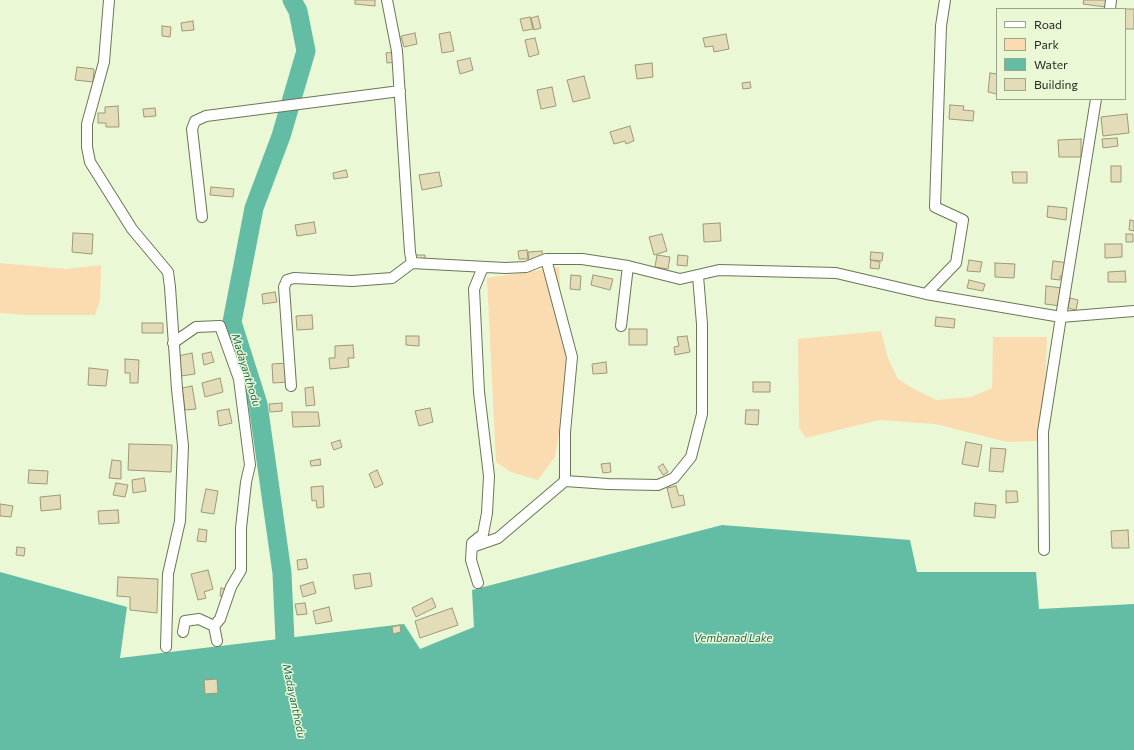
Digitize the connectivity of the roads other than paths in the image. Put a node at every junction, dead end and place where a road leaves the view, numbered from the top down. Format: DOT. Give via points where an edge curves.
graph roads {
  1 [pos="109,0"];
  2 [pos="387,0"];
  3 [pos="945,0"];
  4 [pos="400,91"];
  5 [pos="1096,100"];
  6 [pos="202,217"];
  7 [pos="546,259"];
  8 [pos="412,263"];
  9 [pos="628,266"];
  10 [pos="483,267"];
  11 [pos="698,276"];
  12 [pos="926,294"];
  13 [pos="1134,311"];
  14 [pos="1061,317"];
  15 [pos="621,326"];
  16 [pos="173,343"];
  17 [pos="292,386"];
  18 [pos="565,481"];
  19 [pos="472,547"];
  20 [pos="1044,550"];
  21 [pos="478,583"];
  22 [pos="214,626"];
  23 [pos="183,632"];
  24 [pos="217,641"];
  25 [pos="166,647"];
  1 -- 16 [label="street" via="104,62 87,124 87,147 90,162 115,205 132,230 168,272"];
  2 -- 4 [label="street" via="397,51"];
  3 -- 12 [label="street" via="941,26 935,207 963,220 956,263"];
  4 -- 6 [label="street" via="206,116 195,120 192,129"];
  4 -- 8 [label="street"];
  5 -- 14 [label="street"];
  7 -- 9 [label="street" via="582,259"];
  7 -- 10 [label="street" via="526,267"];
  7 -- 18 [label="street" via="572,357 565,432"];
  8 -- 10 [label="street"];
  8 -- 17 [label="street" via="392,278 352,281 294,278 287,280 284,287"];
  9 -- 11 [label="street" via="680,279"];
  9 -- 15 [label="street"];
  10 -- 19 [label="street" via="474,289 479,392 488,476 487,513 484,534 472,543"];
  11 -- 12 [label="street" via="719,270 836,273"];
  11 -- 18 [label="street" via="702,324 702,414 692,457 674,478 658,485"];
  12 -- 14 [label="street"];
  13 -- 14 [label="street"];
  14 -- 20 [label="street" via="1043,432"];
  16 -- 22 [label="street" via="196,328 220,326 240,379 250,465 241,528 241,570 231,587 220,619"];
  16 -- 25 [label="street" via="183,446 180,521 168,574"];
  18 -- 19 [label="street" via="498,538"];
  19 -- 21 [label="street" via="471,560"];
  22 -- 23 [label="street" via="199,619 185,621"];
  22 -- 24 [label="street"];
}
